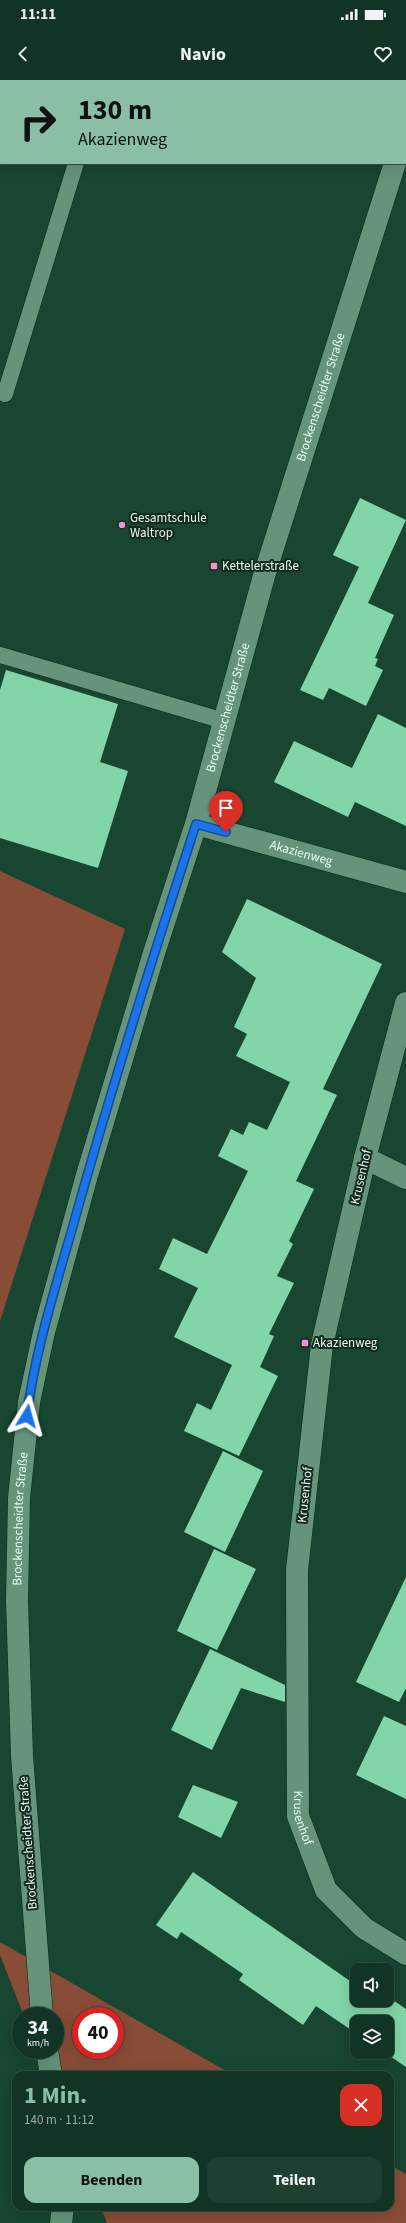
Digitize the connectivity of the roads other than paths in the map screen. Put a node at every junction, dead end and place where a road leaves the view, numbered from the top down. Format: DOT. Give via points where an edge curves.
graph roads {
  1 [pos="76,164"];
  2 [pos="396,164"];
  3 [pos="5,394"];
  4 [pos="0,655"];
  5 [pos="224,721"];
  6 [pos="196,824"];
  7 [pos="406,882"];
  8 [pos="406,1003"];
  9 [pos="365,1158"];
  10 [pos="406,1178"];
  11 [pos="406,1954"];
  12 [pos="41,2007"];
  13 [pos="48,2059"];
  14 [pos="50,2071"];
  15 [pos="62,2211"];
  16 [pos="61,2223"];
  1 -- 3 [label="lane"];
  2 -- 5 [label="street, Brockenscheidter Straße" via="264,576"];
  4 -- 5 [label="lane"];
  5 -- 6 [label="street, Brockenscheidter Straße"];
  6 -- 7 [label="street, Akazienweg"];
  6 -- 12 [label="street, Brockenscheidter Straße" via="87,1175 44,1332 29,1402 19,1498 17,1600 22,1756"];
  8 -- 9 [label="street, Krusenhof"];
  9 -- 10 [label="street"];
  9 -- 11 [label="street, Krusenhof" via="322,1345 297,1570 298,1816 326,1890 364,1928"];
  13 -- 14 [label="street"];
  15 -- 16 [label="street"];
}
